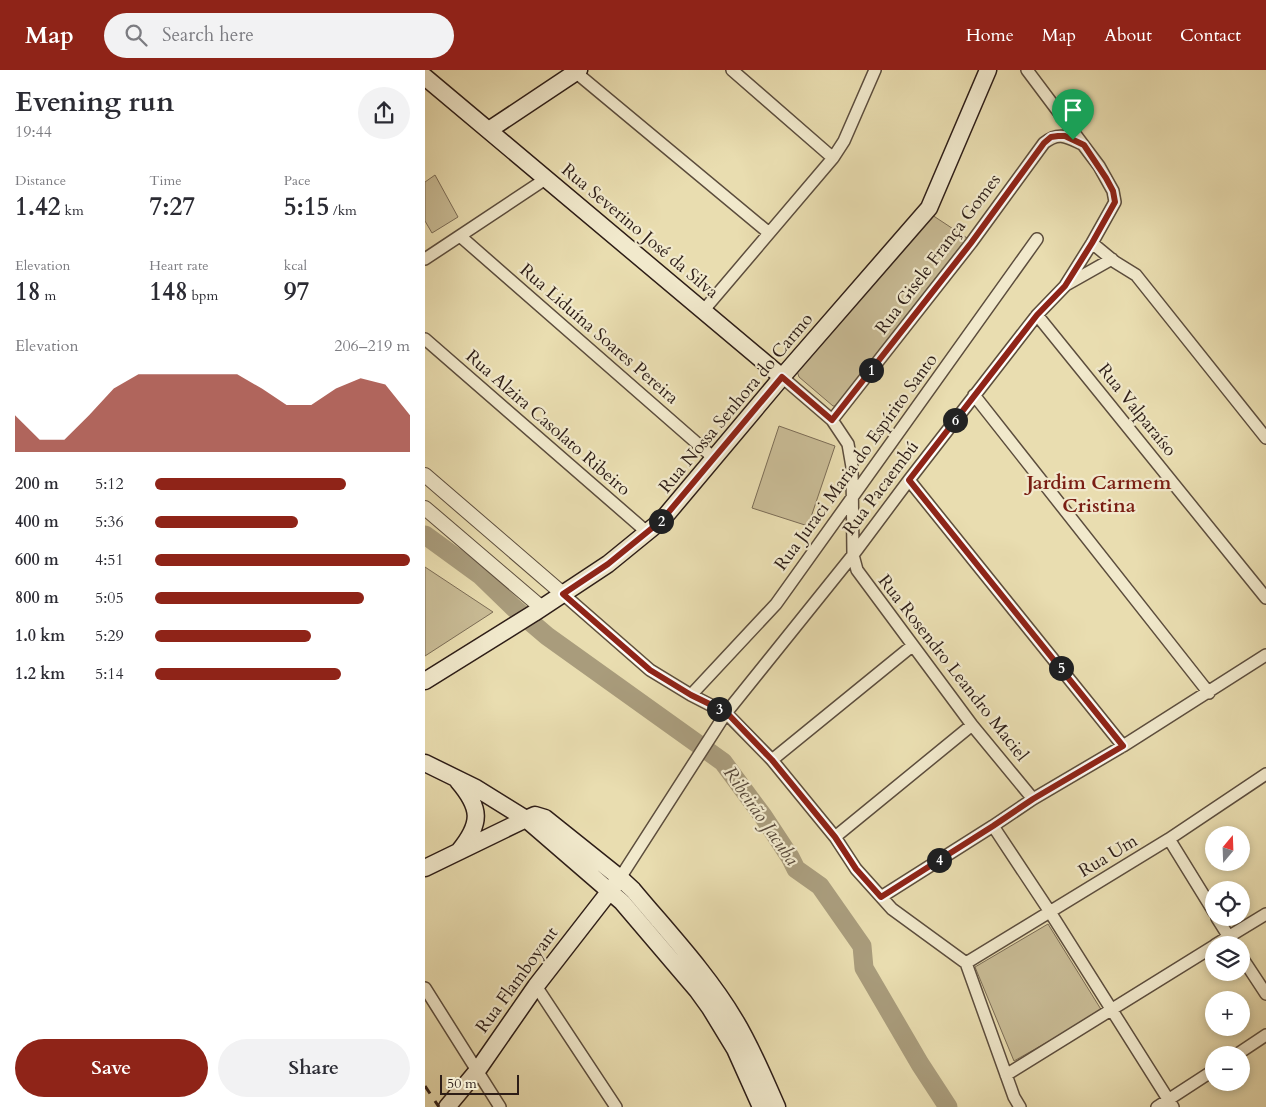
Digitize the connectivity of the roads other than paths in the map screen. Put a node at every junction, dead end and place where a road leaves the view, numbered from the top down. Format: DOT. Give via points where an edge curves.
graph roads {
  1 [pos="732,70"];
  2 [pos="875,70"];
  3 [pos="988,70"];
  4 [pos="1027,70"];
  5 [pos="576,71"];
  6 [pos="425,77"];
  7 [pos="489,130"];
  8 [pos="1084,145"];
  9 [pos="833,158"];
  10 [pos="547,178"];
  11 [pos="769,233"];
  12 [pos="460,236"];
  13 [pos="1037,239"];
  14 [pos="1092,243"];
  15 [pos="425,258"];
  16 [pos="1112,259"];
  17 [pos="1065,286"];
  18 [pos="703,311"];
  19 [pos="1037,315"];
  20 [pos="425,339"];
  21 [pos="765,362"];
  22 [pos="782,377"];
  23 [pos="768,394"];
  24 [pos="974,395"];
  25 [pos="832,420"];
  26 [pos="1266,438"];
  27 [pos="715,459"];
  28 [pos="425,476"];
  29 [pos="909,480"];
  30 [pos="853,498"];
  31 [pos="425,508"];
  32 [pos="648,533"];
  33 [pos="853,555"];
  34 [pos="563,594"];
  35 [pos="1266,598"];
  36 [pos="538,610"];
  37 [pos="912,646"];
  38 [pos="1266,655"];
  39 [pos="425,681"];
  40 [pos="1209,693"];
  41 [pos="691,695"];
  42 [pos="726,712"];
  43 [pos="972,725"];
  44 [pos="1123,746"];
  45 [pos="772,760"];
  46 [pos="425,763"];
  47 [pos="1266,774"];
  48 [pos="457,779"];
  49 [pos="1033,799"];
  50 [pos="526,819"];
  51 [pos="993,826"];
  52 [pos="835,837"];
  53 [pos="1169,839"];
  54 [pos="459,852"];
  55 [pos="425,868"];
  56 [pos="620,878"];
  57 [pos="609,891"];
  58 [pos="881,897"];
  59 [pos="1205,897"];
  60 [pos="1050,912"];
  61 [pos="1266,914"];
  62 [pos="1238,936"];
  63 [pos="1205,952"];
  64 [pos="966,963"];
  65 [pos="1250,970"];
  66 [pos="536,986"];
  67 [pos="425,988"];
  68 [pos="1266,994"];
  69 [pos="1112,1008"];
  70 [pos="1266,1035"];
  71 [pos="1250,1046"];
  72 [pos="477,1071"];
  73 [pos="1006,1075"];
  74 [pos="1205,1077"];
  75 [pos="1171,1103"];
  76 [pos="447,1107"];
  77 [pos="500,1107"];
  78 [pos="617,1107"];
  79 [pos="761,1107"];
  80 [pos="777,1107"];
  81 [pos="1021,1107"];
  82 [pos="1157,1107"];
  1 -- 9 [label="street"];
  2 -- 9 [label="street" via="844,141"];
  3 -- 22 [label="main road, Rua Nossa Senhora do Carmo" via="929,208"];
  4 -- 8 [label="street"];
  5 -- 7 [label="main road"];
  5 -- 11 [label="street"];
  6 -- 7 [label="main road, Rua Severino José da Silva"];
  7 -- 10 [label="main road, Rua Severino José da Silva"];
  8 -- 14 [label="street, Rua Pacaembú" via="1106,178 1115,202"];
  8 -- 25 [label="street, Rua Gisele França Gomes" via="1065,136 1051,137 1044,143 971,243"];
  9 -- 11 [label="street"];
  10 -- 12 [label="street"];
  10 -- 18 [label="main road, Rua Severino José da Silva"];
  11 -- 18 [label="street"];
  12 -- 15 [label="street"];
  12 -- 27 [label="street, Rua Liduína Soares Pereira"];
  13 -- 30 [label="street, Rua Juraci Maria do Espírito Santo"];
  14 -- 16 [label="street"];
  14 -- 17 [label="street, Rua Pacaembú"];
  16 -- 17 [label="street, Rua Pacaembú"];
  16 -- 26 [label="street" via="1136,275"];
  17 -- 19 [label="street, Rua Pacaembú"];
  18 -- 21 [label="main road, Rua Severino José da Silva"];
  19 -- 24 [label="street, Rua Pacaembú"];
  19 -- 35 [label="street, Rua Valparaíso"];
  20 -- 32 [label="street, Rua Alzira Casolato Ribeiro"];
  21 -- 22 [label="main road, Rua Severino José da Silva"];
  21 -- 23 [label="main road" via="769,377"];
  22 -- 23 [label="main road, Rua Nossa Senhora do Carmo"];
  22 -- 25 [label="street, Rua Severino José da Silva"];
  23 -- 27 [label="main road, Rua Nossa Senhora do Carmo"];
  24 -- 29 [label="street, Rua Pacaembú"];
  24 -- 40 [label="street"];
  25 -- 30 [label="street, Rua Severino José da Silva" via="848,444"];
  27 -- 32 [label="main road, Rua Nossa Senhora do Carmo"];
  28 -- 34 [label="street"];
  29 -- 33 [label="street, Rua Pacaembú"];
  29 -- 44 [label="street"];
  30 -- 33 [label="street, Rua Severino José da Silva"];
  30 -- 41 [label="street, Rua Juraci Maria do Espírito Santo" via="776,604"];
  31 -- 36 [label="street"];
  32 -- 34 [label="main road, Rua Nossa Senhora do Carmo"];
  33 -- 37 [label="street, Rua Rosendro Leandro Maciel" via="857,570"];
  33 -- 42 [label="street, Rua Pacaembú"];
  34 -- 36 [label="main road, Rua Nossa Senhora do Carmo"];
  34 -- 41 [label="street" via="650,670"];
  36 -- 39 [label="main road, Rua Nossa Senhora do Carmo"];
  37 -- 43 [label="street, Rua Rosendro Leandro Maciel"];
  37 -- 45 [label="street"];
  38 -- 40 [label="street"];
  40 -- 44 [label="street"];
  41 -- 42 [label="street"];
  42 -- 45 [label="street"];
  42 -- 56 [label="street, Rua Pacaembú"];
  43 -- 49 [label="street, Rua Rosendro Leandro Maciel"];
  43 -- 52 [label="street"];
  44 -- 49 [label="street"];
  45 -- 52 [label="street"];
  46 -- 48 [label="main road"];
  47 -- 53 [label="street, Rua Um"];
  48 -- 50 [label="main road"];
  48 -- 54 [label="main road" via="470,794 477,811 473,829"];
  49 -- 51 [label="street"];
  50 -- 54 [label="main road"];
  50 -- 56 [label="main road" via="535,815 545,818"];
  50 -- 57 [label="main road"];
  51 -- 58 [label="street"];
  51 -- 60 [label="street"];
  52 -- 58 [label="street" via="856,869"];
  53 -- 59 [label="street"];
  53 -- 60 [label="street, Rua Um"];
  54 -- 55 [label="main road"];
  56 -- 57 [label="main road, Rua Flamboyant"];
  56 -- 80 [label="main road" via="721,999 752,1052"];
  57 -- 66 [label="main road, Rua Flamboyant"];
  57 -- 79 [label="main road" via="641,923 710,1008 735,1049"];
  58 -- 64 [label="street" via="892,909"];
  60 -- 64 [label="street, Rua Um"];
  60 -- 69 [label="street"];
  61 -- 62 [label="street"];
  63 -- 69 [label="street"];
  64 -- 73 [label="street"];
  65 -- 68 [label="street"];
  66 -- 72 [label="main road, Rua Flamboyant"];
  66 -- 78 [label="street"];
  67 -- 72 [label="street"];
  69 -- 73 [label="street"];
  69 -- 75 [label="street"];
  70 -- 71 [label="street"];
  72 -- 76 [label="main road, Rua Flamboyant"];
  72 -- 77 [label="street"];
  73 -- 81 [label="street"];
  74 -- 75 [label="street"];
  75 -- 82 [label="street"];
}
